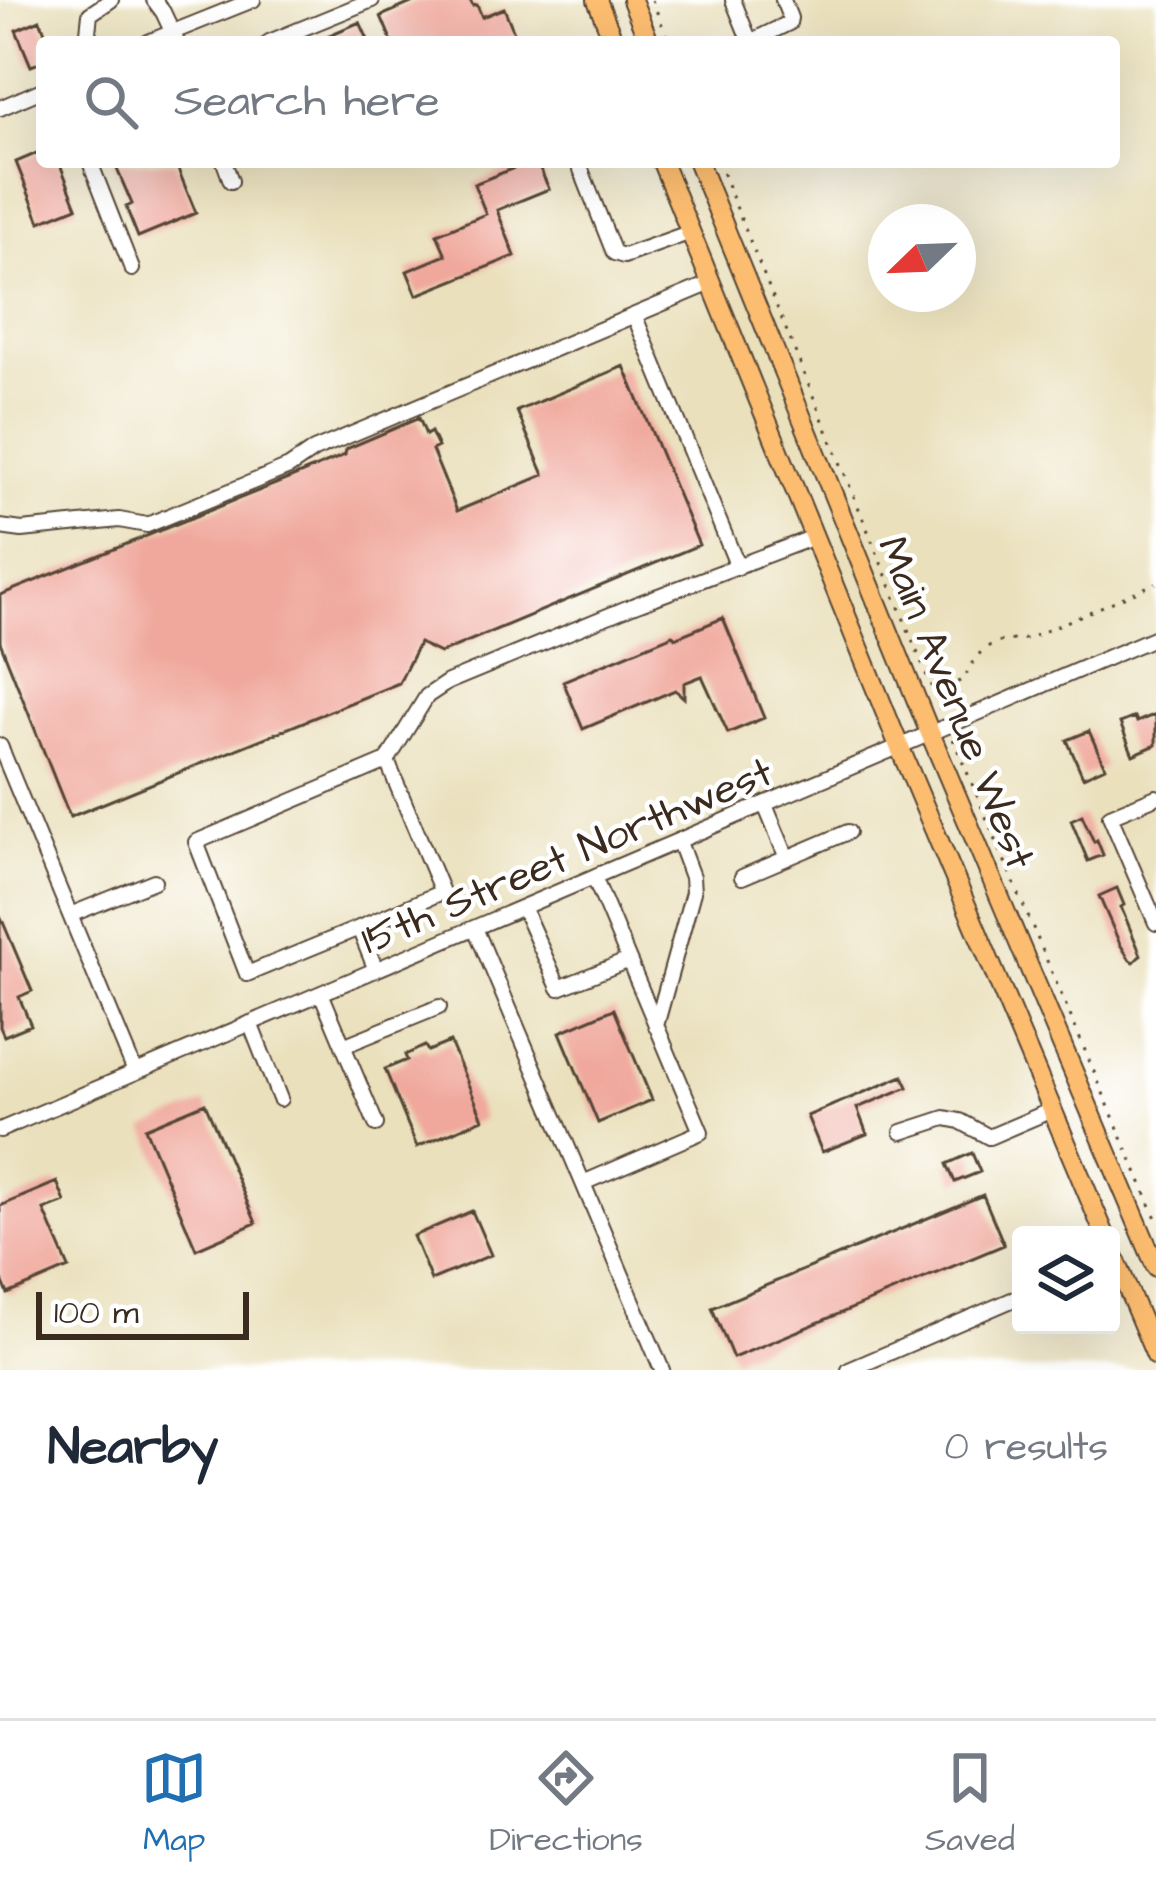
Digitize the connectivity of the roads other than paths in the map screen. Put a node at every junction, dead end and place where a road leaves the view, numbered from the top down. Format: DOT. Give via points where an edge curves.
graph roads {
  1 [pos="112,0"];
  2 [pos="154,0"];
  3 [pos="253,0"];
  4 [pos="372,0"];
  5 [pos="597,0"];
  6 [pos="632,0"];
  7 [pos="733,0"];
  8 [pos="783,0"];
  9 [pos="87,7"];
  10 [pos="174,36"];
  11 [pos="177,36"];
  12 [pos="284,36"];
  13 [pos="612,36"];
  14 [pos="647,36"];
  15 [pos="748,36"];
  16 [pos="762,36"];
  17 [pos="36,93"];
  18 [pos="0,108"];
  19 [pos="92,168"];
  20 [pos="226,168"];
  21 [pos="580,168"];
  22 [pos="664,168"];
  23 [pos="701,168"];
  24 [pos="231,181"];
  25 [pos="691,232"];
  26 [pos="132,269"];
  27 [pos="711,283"];
  28 [pos="635,317"];
  29 [pos="0,527"];
  30 [pos="814,537"];
  31 [pos="738,567"];
  32 [pos="1156,637"];
  33 [pos="939,729"];
  34 [pos="0,746"];
  35 [pos="899,746"];
  36 [pos="387,761"];
  37 [pos="1156,797"];
  38 [pos="766,805"];
  39 [pos="848,832"];
  40 [pos="679,842"];
  41 [pos="787,858"];
  42 [pos="594,878"];
  43 [pos="742,878"];
  44 [pos="154,881"];
  45 [pos="523,908"];
  46 [pos="70,915"];
  47 [pos="1156,923"];
  48 [pos="359,928"];
  49 [pos="475,928"];
  50 [pos="628,960"];
  51 [pos="376,970"];
  52 [pos="321,994"];
  53 [pos="439,1007"];
  54 [pos="250,1023"];
  55 [pos="656,1026"];
  56 [pos="343,1046"];
  57 [pos="135,1072"];
  58 [pos="280,1099"];
  59 [pos="1052,1110"];
  60 [pos="376,1124"];
  61 [pos="0,1130"];
  62 [pos="902,1132"];
  63 [pos="583,1183"];
  64 [pos="1151,1224"];
  65 [pos="1101,1226"];
  66 [pos="1156,1268"];
  67 [pos="1120,1273"];
  68 [pos="1012,1300"];
  69 [pos="1156,1356"];
  70 [pos="662,1370"];
  71 [pos="849,1370"];
  1 -- 9 [label="street"];
  2 -- 10 [label="street"];
  3 -- 11 [label="street"];
  4 -- 12 [label="street"];
  5 -- 13 [label="main road"];
  6 -- 14 [label="main road"];
  7 -- 15 [label="street"];
  8 -- 16 [label="street" via="789,23"];
  17 -- 18 [label="street"];
  19 -- 26 [label="street"];
  20 -- 24 [label="street"];
  21 -- 25 [label="street" via="614,253"];
  22 -- 25 [label="main road, Main Avenue West"];
  23 -- 33 [label="main road, Main Avenue West"];
  25 -- 27 [label="main road, Main Avenue West"];
  27 -- 28 [label="street"];
  27 -- 30 [label="main road, Main Avenue West"];
  28 -- 29 [label="street" via="147,525"];
  28 -- 31 [label="street"];
  30 -- 31 [label="street"];
  30 -- 35 [label="main road, Main Avenue West"];
  31 -- 36 [label="street" via="448,682 427,696"];
  32 -- 33 [label="street, 15th Street Northwest"];
  33 -- 35 [label="street, 15th Street Northwest"];
  33 -- 64 [label="main road, Main Avenue West"];
  34 -- 46 [label="street"];
  35 -- 38 [label="street, 15th Street Northwest"];
  35 -- 59 [label="main road, Main Avenue West"];
  36 -- 48 [label="street" via="442,892"];
  36 -- 48 [label="street" via="196,842 248,974"];
  37 -- 47 [label="street" via="1110,816"];
  38 -- 40 [label="street, 15th Street Northwest"];
  38 -- 41 [label="street"];
  39 -- 41 [label="street"];
  40 -- 42 [label="street, 15th Street Northwest"];
  40 -- 55 [label="street" via="693,892"];
  41 -- 43 [label="street"];
  42 -- 45 [label="street, 15th Street Northwest"];
  42 -- 50 [label="street"];
  44 -- 46 [label="street"];
  45 -- 49 [label="street, 15th Street Northwest"];
  45 -- 50 [label="street" via="559,988"];
  46 -- 57 [label="street"];
  48 -- 51 [label="street"];
  49 -- 51 [label="street, 15th Street Northwest"];
  49 -- 63 [label="street"];
  50 -- 55 [label="street"];
  51 -- 52 [label="street, 15th Street Northwest"];
  52 -- 54 [label="street, 15th Street Northwest"];
  52 -- 56 [label="street"];
  53 -- 56 [label="street"];
  54 -- 57 [label="street, 15th Street Northwest"];
  54 -- 58 [label="street"];
  55 -- 63 [label="street" via="701,1132"];
  56 -- 60 [label="street"];
  57 -- 61 [label="street, 15th Street Northwest"];
  59 -- 62 [label="street" via="989,1137 945,1118"];
  59 -- 65 [label="main road, Main Avenue West"];
  63 -- 70 [label="street"];
  64 -- 66 [label="main road, Main Avenue West"];
  67 -- 69 [label="main road"];
  68 -- 71 [label="street"];
}
